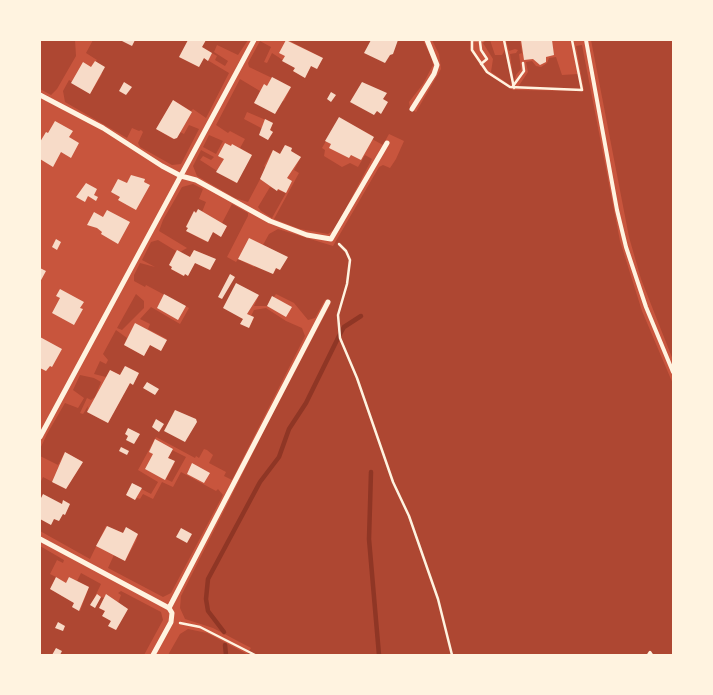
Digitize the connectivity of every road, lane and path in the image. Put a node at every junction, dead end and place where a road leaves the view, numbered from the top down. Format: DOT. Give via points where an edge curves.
graph roads {
  1 [pos="254,40"];
  2 [pos="427,40"];
  3 [pos="473,40"];
  4 [pos="504,40"];
  5 [pos="572,40"];
  6 [pos="586,40"];
  7 [pos="482,41"];
  8 [pos="523,63"];
  9 [pos="481,64"];
  10 [pos="514,87"];
  11 [pos="40,94"];
  12 [pos="412,109"];
  13 [pos="387,143"];
  14 [pos="181,176"];
  15 [pos="331,240"];
  16 [pos="328,302"];
  17 [pos="673,372"];
  18 [pos="40,437"];
  19 [pos="40,539"];
  20 [pos="169,608"];
  21 [pos="172,619"];
  22 [pos="153,655"];
  23 [pos="255,655"];
  24 [pos="452,655"];
  25 [pos="648,655"];
  26 [pos="652,655"];
  1 -- 14 [label="street"];
  2 -- 12 [label="street" via="437,65"];
  3 -- 7 [label="path"];
  3 -- 9 [label="path" via="472,50"];
  4 -- 10 [label="path"];
  5 -- 10 [label="path" via="582,90"];
  6 -- 17 [label="lane" via="626,246 646,307"];
  7 -- 9 [label="path" via="481,50 487,60"];
  8 -- 10 [label="path" via="524,71"];
  9 -- 10 [label="path" via="487,72"];
  11 -- 14 [label="street"];
  13 -- 15 [label="street"];
  14 -- 15 [label="street" via="196,180 280,226"];
  14 -- 18 [label="street"];
  15 -- 24 [label="path" via="342,246 350,260 338,315 338,332 438,598"];
  16 -- 20 [label="street"];
  19 -- 20 [label="street"];
  20 -- 21 [label="street"];
  21 -- 22 [label="street"];
  21 -- 23 [label="path" via="182,625 209,631"];
  25 -- 26 [label="path" via="650,652"];
}
